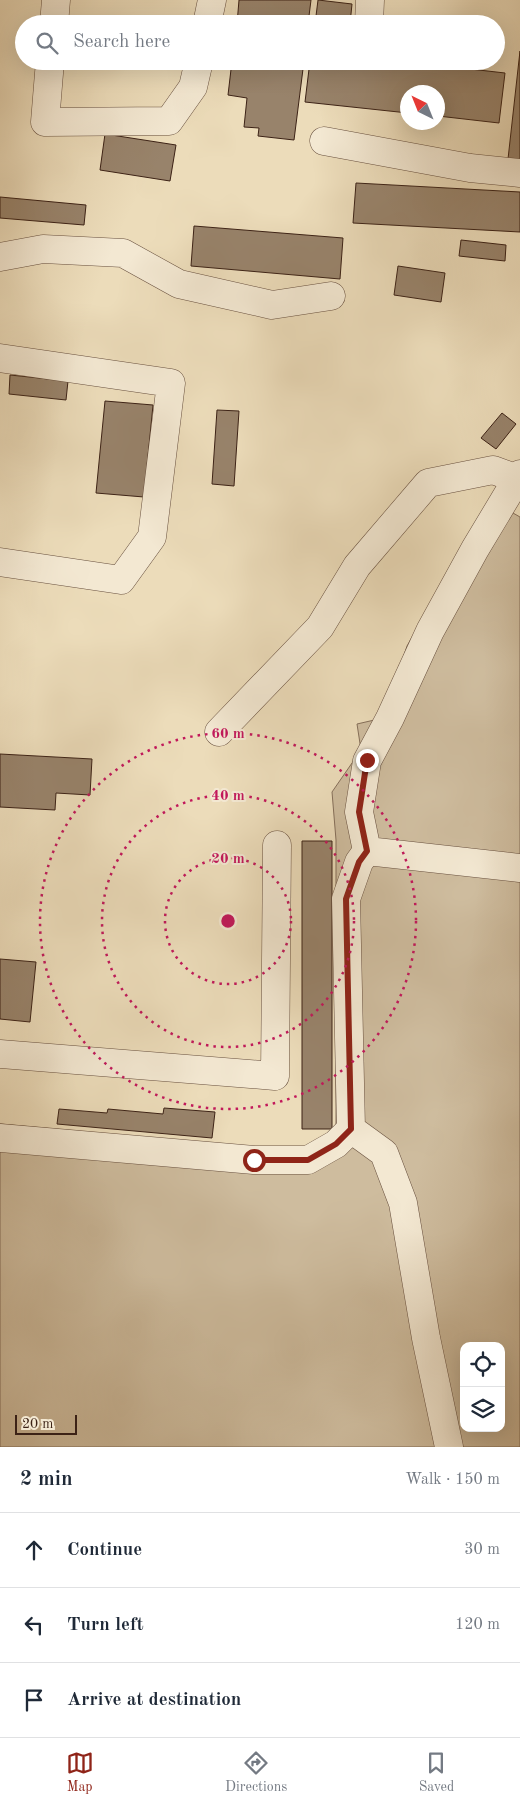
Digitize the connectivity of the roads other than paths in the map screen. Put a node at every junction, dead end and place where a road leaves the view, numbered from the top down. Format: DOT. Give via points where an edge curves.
graph roads {
  1 [pos="56,0"];
  2 [pos="212,0"];
  3 [pos="370,0"];
  4 [pos="55,15"];
  5 [pos="209,15"];
  6 [pos="369,15"];
  7 [pos="49,70"];
  8 [pos="197,70"];
  9 [pos="324,141"];
  10 [pos="520,173"];
  11 [pos="0,257"];
  12 [pos="331,296"];
  13 [pos="0,358"];
  14 [pos="519,476"];
  15 [pos="0,562"];
  16 [pos="219,732"];
  17 [pos="277,845"];
  18 [pos="367,851"];
  19 [pos="520,868"];
  20 [pos="0,1054"];
  21 [pos="351,1129"];
  22 [pos="0,1138"];
  23 [pos="449,1447"];
  1 -- 4 [label="lane"];
  2 -- 5 [label="lane"];
  3 -- 6 [label="lane"];
  7 -- 8 [label="lane" via="45,122 169,121 193,87"];
  9 -- 10 [label="lane" via="470,168"];
  11 -- 12 [label="lane" via="43,249 123,253 179,284 272,305"];
  13 -- 15 [label="lane" via="171,383 152,537 121,580"];
  14 -- 16 [label="lane" via="494,470 428,483 358,566 320,627"];
  14 -- 18 [label="lane" via="430,631 367,760 359,812"];
  17 -- 20 [label="lane" via="275,1076"];
  18 -- 19 [label="lane"];
  18 -- 21 [label="lane" via="359,862 346,899"];
  21 -- 22 [label="lane" via="336,1144 308,1160 254,1160"];
  21 -- 23 [label="lane" via="384,1153 403,1203"];
}
